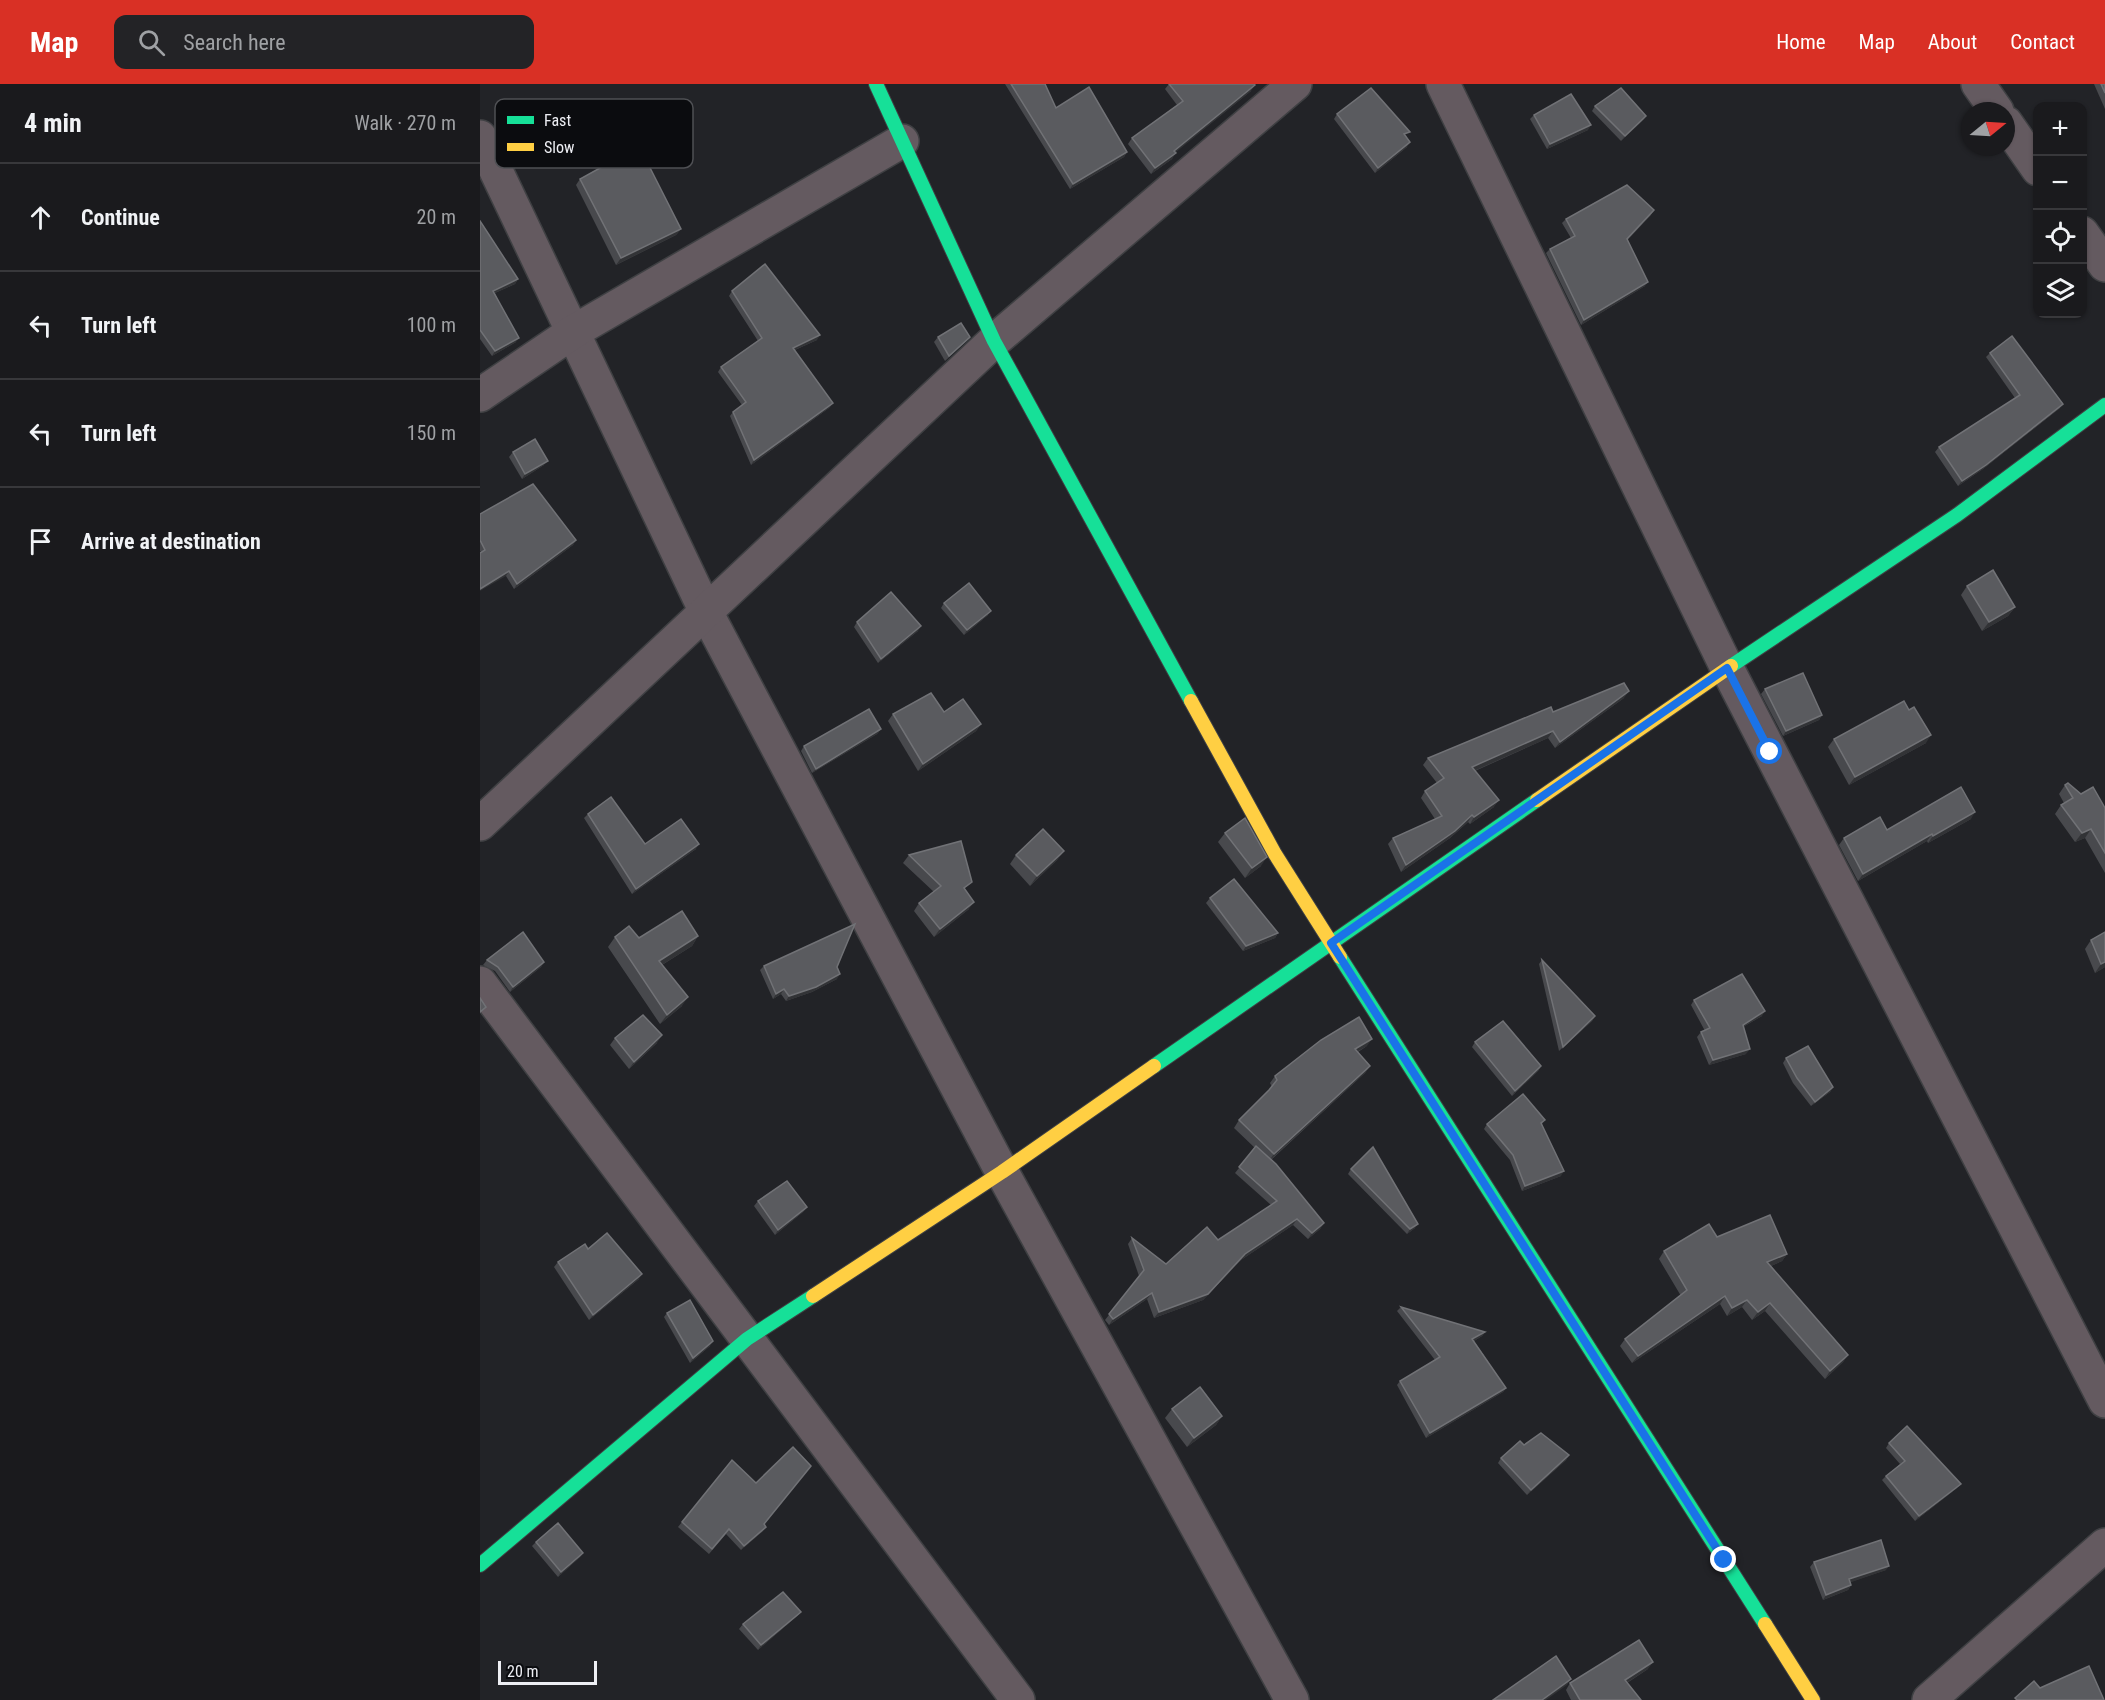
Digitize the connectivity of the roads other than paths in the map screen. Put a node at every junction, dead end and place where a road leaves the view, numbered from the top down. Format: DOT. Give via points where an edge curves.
graph roads {
  1 [pos="876,84"];
  2 [pos="1295,84"];
  3 [pos="1443,84"];
  4 [pos="1978,84"];
  5 [pos="1991,102"];
  6 [pos="2015,136"];
  7 [pos="480,138"];
  8 [pos="902,141"];
  9 [pos="2033,163"];
  10 [pos="2087,240"];
  11 [pos="2105,265"];
  12 [pos="573,332"];
  13 [pos="994,341"];
  14 [pos="480,395"];
  15 [pos="2105,405"];
  16 [pos="706,612"];
  17 [pos="1727,668"];
  18 [pos="480,824"];
  19 [pos="1331,943"];
  20 [pos="480,983"];
  21 [pos="1002,1172"];
  22 [pos="747,1339"];
  23 [pos="2105,1401"];
  24 [pos="2105,1545"];
  25 [pos="480,1565"];
  26 [pos="1018,1700"];
  27 [pos="1292,1700"];
  28 [pos="1813,1700"];
  29 [pos="1929,1700"];
  1 -- 8 [label="street"];
  2 -- 13 [label="street"];
  3 -- 17 [label="street"];
  4 -- 5 [label="street"];
  6 -- 9 [label="street"];
  7 -- 12 [label="street"];
  8 -- 12 [label="street"];
  8 -- 13 [label="street"];
  10 -- 11 [label="street"];
  12 -- 14 [label="street"];
  12 -- 16 [label="street"];
  13 -- 16 [label="street"];
  13 -- 19 [label="street" via="1275,854"];
  15 -- 17 [label="street" via="1957,514"];
  16 -- 18 [label="street"];
  16 -- 21 [label="street"];
  17 -- 19 [label="street"];
  17 -- 23 [label="street"];
  19 -- 21 [label="street"];
  19 -- 28 [label="street"];
  20 -- 22 [label="street"];
  21 -- 22 [label="street"];
  21 -- 27 [label="street"];
  22 -- 25 [label="street"];
  22 -- 26 [label="street"];
  24 -- 29 [label="street"];
}
